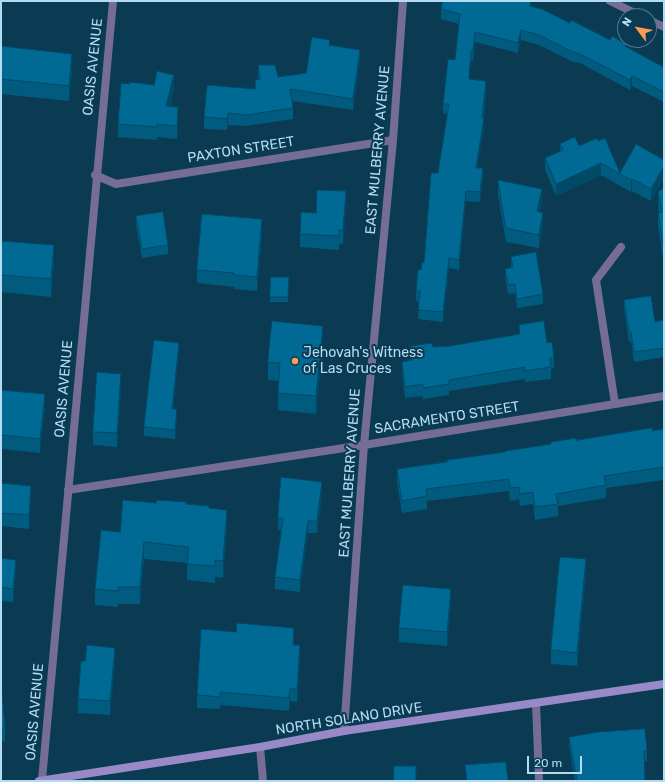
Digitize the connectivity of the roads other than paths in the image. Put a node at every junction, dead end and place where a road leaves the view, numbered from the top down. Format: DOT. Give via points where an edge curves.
graph roads {
  1 [pos="113,1"];
  2 [pos="403,1"];
  3 [pos="610,1"];
  4 [pos="624,8"];
  5 [pos="393,140"];
  6 [pos="95,176"];
  7 [pos="622,247"];
  8 [pos="664,396"];
  9 [pos="615,404"];
  10 [pos="364,445"];
  11 [pos="68,490"];
  12 [pos="664,684"];
  13 [pos="536,703"];
  14 [pos="344,731"];
  15 [pos="260,747"];
  16 [pos="40,781"];
  17 [pos="262,781"];
  18 [pos="539,781"];
  1 -- 6 [label="street, OASIS AVENUE"];
  2 -- 5 [label="street, EAST MULBERRY AVENUE"];
  3 -- 4 [label="street"];
  5 -- 6 [label="street, PAXTON STREET" via="116,184"];
  5 -- 10 [label="street, EAST MULBERRY AVENUE"];
  6 -- 11 [label="street, OASIS AVENUE"];
  7 -- 9 [label="street" via="596,280"];
  8 -- 9 [label="street, SACRAMENTO STREET"];
  9 -- 10 [label="street, SACRAMENTO STREET"];
  10 -- 11 [label="street, SACRAMENTO STREET"];
  10 -- 14 [label="street, EAST MULBERRY AVENUE"];
  11 -- 16 [label="street, OASIS AVENUE"];
  12 -- 13 [label="main road, NORTH SOLANO DRIVE"];
  13 -- 14 [label="main road, NORTH SOLANO DRIVE"];
  13 -- 18 [label="street"];
  14 -- 15 [label="main road, NORTH SOLANO DRIVE"];
  15 -- 16 [label="main road, NORTH SOLANO DRIVE"];
  15 -- 17 [label="street"];
}
